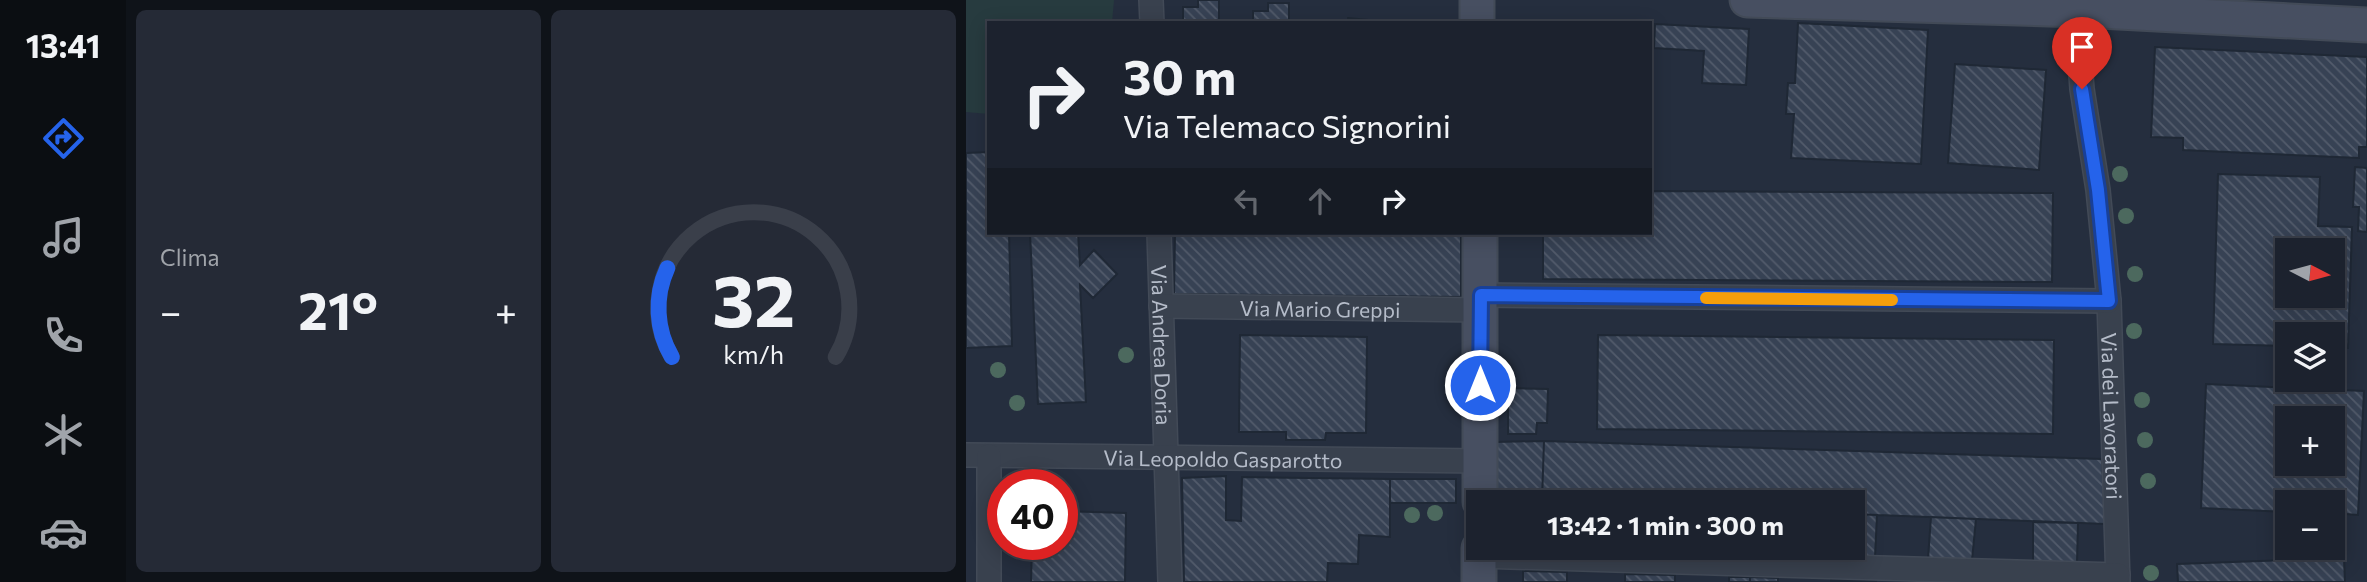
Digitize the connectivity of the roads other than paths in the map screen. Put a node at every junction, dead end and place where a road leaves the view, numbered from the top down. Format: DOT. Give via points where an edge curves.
graph roads {
  1 [pos="1152,0"];
  2 [pos="1477,0"];
  3 [pos="1746,0"];
  4 [pos="1872,2"];
  5 [pos="2082,5"];
  6 [pos="1152,21"];
  7 [pos="1477,21"];
  8 [pos="2367,25"];
  9 [pos="1159,235"];
  10 [pos="1480,235"];
  11 [pos="2109,301"];
  12 [pos="1481,303"];
  13 [pos="1161,306"];
  14 [pos="966,456"];
  15 [pos="989,456"];
  16 [pos="1166,457"];
  17 [pos="1480,461"];
  18 [pos="1480,490"];
  19 [pos="1479,562"];
  20 [pos="2118,578"];
  21 [pos="989,582"];
  22 [pos="1170,582"];
  1 -- 6 [label="street"];
  2 -- 7 [label="main road"];
  3 -- 4 [label="main road"];
  4 -- 5 [label="main road"];
  5 -- 8 [label="main road"];
  5 -- 11 [label="street, Via dei Lavoratori" via="2082,89"];
  9 -- 13 [label="street, Via Andrea Doria"];
  10 -- 12 [label="main road"];
  11 -- 12 [label="street, Via Mario Greppi"];
  11 -- 20 [label="street, Via dei Lavoratori"];
  12 -- 13 [label="street, Via Mario Greppi"];
  12 -- 17 [label="main road"];
  13 -- 16 [label="street, Via Andrea Doria"];
  14 -- 15 [label="street, Via Leopoldo Gasparotto"];
  15 -- 16 [label="street, Via Leopoldo Gasparotto"];
  15 -- 21 [label="street"];
  16 -- 17 [label="street, Via Leopoldo Gasparotto"];
  16 -- 22 [label="street, Via Andrea Doria"];
  17 -- 18 [label="main road"];
  19 -- 20 [label="street"];
}
